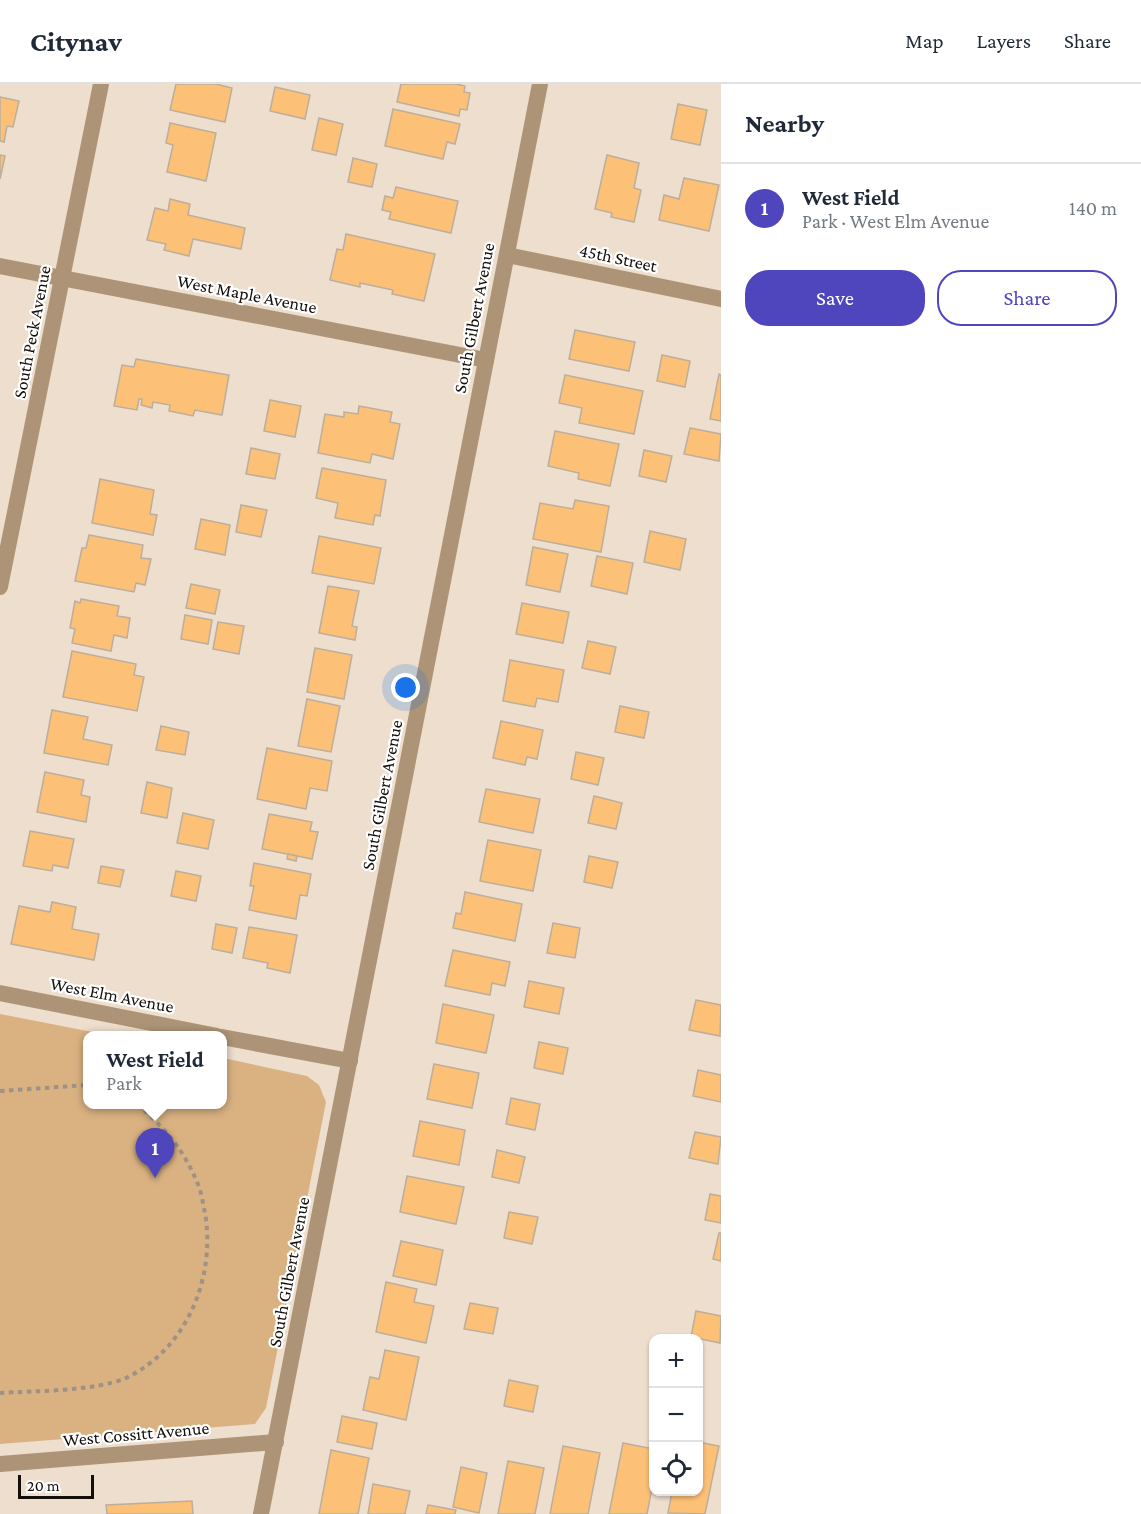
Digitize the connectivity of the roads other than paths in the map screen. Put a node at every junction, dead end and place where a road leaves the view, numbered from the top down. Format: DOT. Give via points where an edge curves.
graph roads {
  1 [pos="101,84"];
  2 [pos="540,84"];
  3 [pos="507,255"];
  4 [pos="0,266"];
  5 [pos="63,278"];
  6 [pos="721,299"];
  7 [pos="486,360"];
  8 [pos="0,587"];
  9 [pos="0,993"];
  10 [pos="196,1031"];
  11 [pos="227,1038"];
  12 [pos="350,1062"];
  13 [pos="276,1442"];
  14 [pos="0,1464"];
  15 [pos="261,1514"];
  1 -- 5 [label="street, South Peck Avenue"];
  2 -- 3 [label="street, South Gilbert Avenue"];
  3 -- 6 [label="street, 45th Street"];
  3 -- 7 [label="street, South Gilbert Avenue"];
  4 -- 5 [label="street, West Maple Avenue"];
  5 -- 7 [label="street, West Maple Avenue"];
  5 -- 8 [label="street, South Peck Avenue"];
  7 -- 12 [label="street, South Gilbert Avenue"];
  9 -- 10 [label="street, West Elm Avenue"];
  11 -- 12 [label="street"];
  12 -- 13 [label="street, South Gilbert Avenue"];
  13 -- 14 [label="street, West Cossitt Avenue"];
  13 -- 15 [label="street, South Gilbert Avenue"];
}
